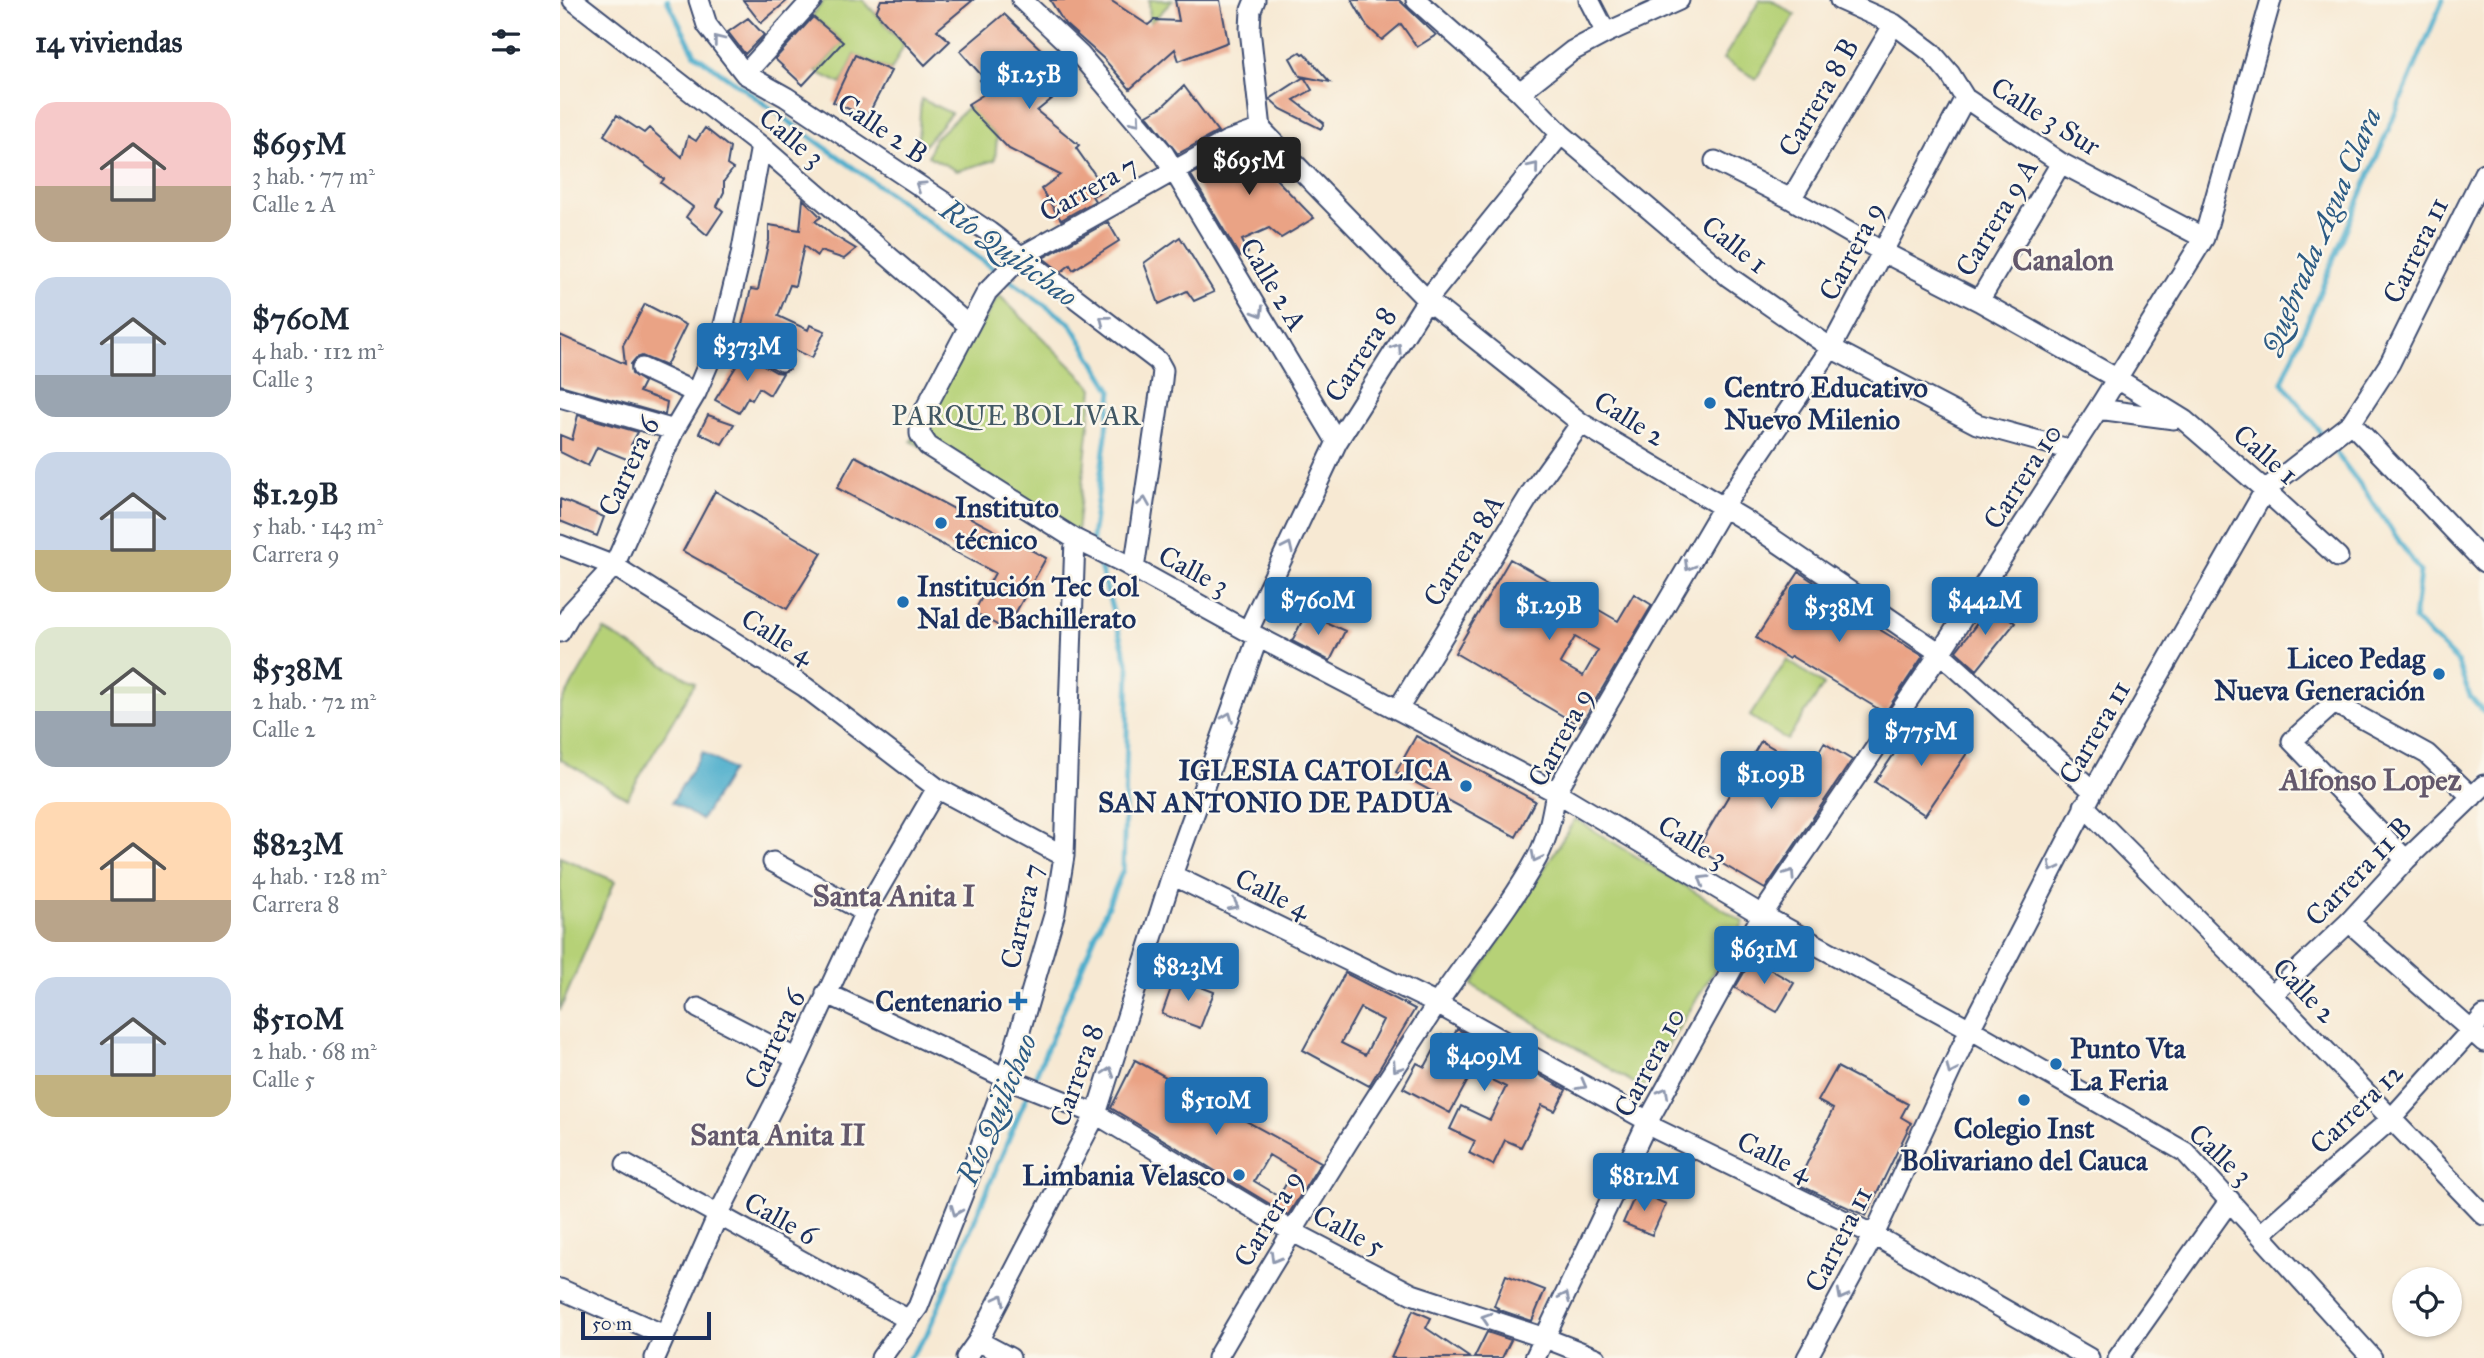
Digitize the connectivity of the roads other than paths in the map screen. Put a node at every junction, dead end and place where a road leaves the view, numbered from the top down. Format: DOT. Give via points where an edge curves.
graph roads {
  1 [pos="573,0"];
  2 [pos="699,0"];
  3 [pos="812,0"];
  4 [pos="1022,0"];
  5 [pos="1416,0"];
  6 [pos="1589,0"];
  7 [pos="1679,0"];
  8 [pos="1840,0"];
  9 [pos="2271,0"];
  10 [pos="1253,5"];
  11 [pos="1894,24"];
  12 [pos="1606,33"];
  13 [pos="745,74"];
  14 [pos="1520,92"];
  15 [pos="1965,98"];
  16 [pos="1261,129"];
  17 [pos="1561,134"];
  18 [pos="761,146"];
  19 [pos="1715,161"];
  20 [pos="2061,163"];
  21 [pos="1174,172"];
  22 [pos="2484,173"];
  23 [pos="1791,199"];
  24 [pos="2204,238"];
  25 [pos="1882,252"];
  26 [pos="1016,261"];
  27 [pos="1427,300"];
  28 [pos="1979,301"];
  29 [pos="969,326"];
  30 [pos="723,329"];
  31 [pos="1831,348"];
  32 [pos="782,361"];
  33 [pos="642,368"];
  34 [pos="2116,378"];
  35 [pos="695,393"];
  36 [pos="560,397"];
  37 [pos="2098,409"];
  38 [pos="2184,420"];
  39 [pos="1581,423"];
  40 [pos="2343,428"];
  41 [pos="674,430"];
  42 [pos="1337,442"];
  43 [pos="2072,450"];
  44 [pos="2265,490"];
  45 [pos="1723,507"];
  46 [pos="1079,541"];
  47 [pos="560,545"];
  48 [pos="2338,557"];
  49 [pos="2484,562"];
  50 [pos="1128,565"];
  51 [pos="614,566"];
  52 [pos="560,632"];
  53 [pos="1253,634"];
  54 [pos="1940,653"];
  55 [pos="1398,709"];
  56 [pos="937,788"];
  57 [pos="2478,791"];
  58 [pos="1556,792"];
  59 [pos="2089,799"];
  60 [pos="1063,856"];
  61 [pos="2406,860"];
  62 [pos="773,862"];
  63 [pos="1172,875"];
  64 [pos="865,912"];
  65 [pos="1762,915"];
  66 [pos="2349,922"];
  67 [pos="826,993"];
  68 [pos="2272,995"];
  69 [pos="1437,1004"];
  70 [pos="698,1008"];
  71 [pos="1970,1029"];
  72 [pos="2480,1029"];
  73 [pos="797,1059"];
  74 [pos="1012,1081"];
  75 [pos="1089,1111"];
  76 [pos="2391,1119"];
  77 [pos="1648,1121"];
  78 [pos="626,1164"];
  79 [pos="2230,1200"];
  80 [pos="718,1215"];
  81 [pos="2484,1215"];
  82 [pos="1291,1231"];
  83 [pos="2261,1234"];
  84 [pos="1874,1235"];
  85 [pos="560,1289"];
  86 [pos="909,1320"];
  87 [pos="664,1335"];
  88 [pos="1545,1338"];
  89 [pos="978,1342"];
  90 [pos="655,1358"];
  91 [pos="881,1358"];
  92 [pos="966,1358"];
  93 [pos="1010,1358"];
  94 [pos="1217,1358"];
  95 [pos="1535,1358"];
  96 [pos="1596,1358"];
  97 [pos="1807,1358"];
  98 [pos="2089,1358"];
  99 [pos="2118,1358"];
  100 [pos="2372,1358"];
  1 -- 18 [label="street, Calle 3"];
  13 -- 2 [label="street, Calle 2 B, one-way" via="707,25"];
  3 -- 13 [label="street"];
  4 -- 21 [label="street, Calle 2 A, one-way" via="1080,55"];
  5 -- 14 [label="street, Calle 1"];
  6 -- 12 [label="street"];
  7 -- 12 [label="street"];
  8 -- 11 [label="street, Calle 3 Sur"];
  9 -- 24 [label="street, Carrera 10"];
  10 -- 16 [label="street" via="1250,29"];
  11 -- 15 [label="street, Calle 3 Sur" via="1931,52"];
  11 -- 23 [label="street, Carrera 8 B"];
  12 -- 14 [label="street" via="1572,51"];
  26 -- 13 [label="street, Calle 2 B, one-way" via="786,97"];
  14 -- 17 [label="street, Calle 1"];
  15 -- 20 [label="street, Calle 3 Sur"];
  15 -- 25 [label="street, Carrera 9"];
  16 -- 21 [label="street, Carrera 7" via="1227,141"];
  16 -- 27 [label="street, Calle 2"];
  27 -- 17 [label="street, Carrera 8, one-way"];
  17 -- 31 [label="street, Calle 1" via="1728,277"];
  18 -- 29 [label="street, Calle 3"];
  18 -- 30 [label="street, Carrera 6"];
  19 -- 23 [label="street, Calle 1"];
  20 -- 24 [label="street, Calle 3 Sur"];
  20 -- 28 [label="street, Carrera 9 A"];
  21 -- 26 [label="street, Carrera 7"];
  21 -- 42 [label="street, Calle 2 A, one-way"];
  22 -- 40 [label="street, Carrera 11" via="2390,363"];
  23 -- 25 [label="street, Calle 1"];
  24 -- 34 [label="street, Carrera 10"];
  25 -- 28 [label="street, Calle 1"];
  25 -- 31 [label="street, Carrera 9"];
  26 -- 29 [label="street, Carrera 7" via="987,292"];
  50 -- 26 [label="street, Calle 2 B, one-way" via="1163,370 1158,361"];
  27 -- 39 [label="street, Calle 2"];
  42 -- 27 [label="street, Carrera 8, one-way"];
  28 -- 34 [label="street, Calle 1"];
  29 -- 46 [label="street, Calle 3" via="920,419 920,435 928,446"];
  30 -- 32 [label="street"];
  30 -- 35 [label="street, Carrera 6"];
  31 -- 43 [label="street, Calle 1" via="1977,424"];
  31 -- 45 [label="street, Carrera 9"];
  33 -- 35 [label="street"];
  34 -- 37 [label="street, Carrera 10"];
  34 -- 38 [label="street, Calle 1"];
  35 -- 41 [label="street, Carrera 6"];
  36 -- 41 [label="street"];
  37 -- 38 [label="street"];
  37 -- 43 [label="street, Carrera 10"];
  38 -- 44 [label="street, Calle 1"];
  39 -- 45 [label="street, Calle 2"];
  39 -- 55 [label="street, Carrera 8A" via="1533,490"];
  40 -- 44 [label="street, Carrera 11"];
  40 -- 49 [label="street"];
  41 -- 51 [label="street, Carrera 6"];
  53 -- 42 [label="street, Carrera 8, one-way"];
  43 -- 54 [label="street, Carrera 10"];
  44 -- 48 [label="street, Calle 1"];
  44 -- 59 [label="street, Carrera 11"];
  45 -- 54 [label="street, Calle 2"];
  45 -- 58 [label="street, Carrera 9, one-way"];
  46 -- 50 [label="street, Calle 3"];
  46 -- 60 [label="street, Carrera 7"];
  47 -- 51 [label="street, Calle 4"];
  50 -- 53 [label="street, Calle 3"];
  51 -- 52 [label="street, Carrera 6" via="572,611"];
  51 -- 56 [label="street, Calle 4" via="805,687"];
  53 -- 55 [label="street, Calle 3"];
  63 -- 53 [label="street, Carrera 8, one-way"];
  54 -- 59 [label="street, Calle 2"];
  65 -- 54 [label="street, Carrera 10, one-way"];
  55 -- 58 [label="street, Calle 3"];
  56 -- 60 [label="street, Calle 4"];
  56 -- 64 [label="street, Carrera 6"];
  57 -- 61 [label="street, Carrera 11 B"];
  57 -- 61 [label="street" via="2427,754 2334,703 2292,741"];
  65 -- 58 [label="street, Calle 3, one-way"];
  58 -- 69 [label="street, Carrera 9, one-way" via="1550,826 1537,857"];
  59 -- 68 [label="street, Calle 2"];
  59 -- 71 [label="street, Carrera 11, one-way"];
  60 -- 74 [label="street, Carrera 7" via="1055,912"];
  61 -- 66 [label="street, Carrera 11 B"];
  62 -- 64 [label="street"];
  63 -- 69 [label="street, Calle 4, one-way"];
  75 -- 63 [label="street, Carrera 8, one-way"];
  64 -- 67 [label="street, Carrera 6"];
  65 -- 71 [label="street, Calle 3"];
  77 -- 65 [label="street, Carrera 10, one-way"];
  66 -- 68 [label="street, Carrera 11 B"];
  66 -- 72 [label="street"];
  67 -- 73 [label="street, Carrera 6"];
  67 -- 74 [label="street, Calle 5"];
  68 -- 76 [label="street, Calle 2"];
  69 -- 77 [label="street, Calle 4, one-way"];
  69 -- 82 [label="street, Carrera 9, one-way"];
  70 -- 73 [label="street"];
  71 -- 79 [label="street, Calle 3" via="2185,1152"];
  71 -- 84 [label="street, Carrera 11, one-way"];
  72 -- 76 [label="street, Carrera 12"];
  73 -- 80 [label="street, Carrera 6"];
  74 -- 75 [label="street, Calle 5"];
  74 -- 86 [label="street, Carrera 7, one-way"];
  75 -- 82 [label="street, Calle 5"];
  89 -- 75 [label="street, Carrera 8, one-way"];
  76 -- 81 [label="street, Calle 2"];
  76 -- 83 [label="street, Carrera 12"];
  77 -- 84 [label="street, Calle 4" via="1654,1128"];
  88 -- 77 [label="street, Carrera 10, one-way"];
  78 -- 80 [label="street, Calle 6"];
  79 -- 83 [label="street, Calle 3"];
  79 -- 99 [label="street"];
  80 -- 86 [label="street, Calle 6"];
  80 -- 87 [label="street, Carrera 6"];
  88 -- 82 [label="street, Calle 5, one-way" via="1412,1294"];
  82 -- 94 [label="street, Carrera 9, one-way"];
  83 -- 100 [label="street, Calle 3"];
  84 -- 97 [label="street, Carrera 11, one-way"];
  84 -- 98 [label="street, Calle 4"];
  85 -- 87 [label="street"];
  86 -- 91 [label="street, Carrera 7"];
  87 -- 90 [label="street, Carrera 6"];
  88 -- 95 [label="street, Carrera 10"];
  88 -- 96 [label="street, Calle 5"];
  89 -- 92 [label="street, Carrera 8"];
  89 -- 93 [label="street"];
}
